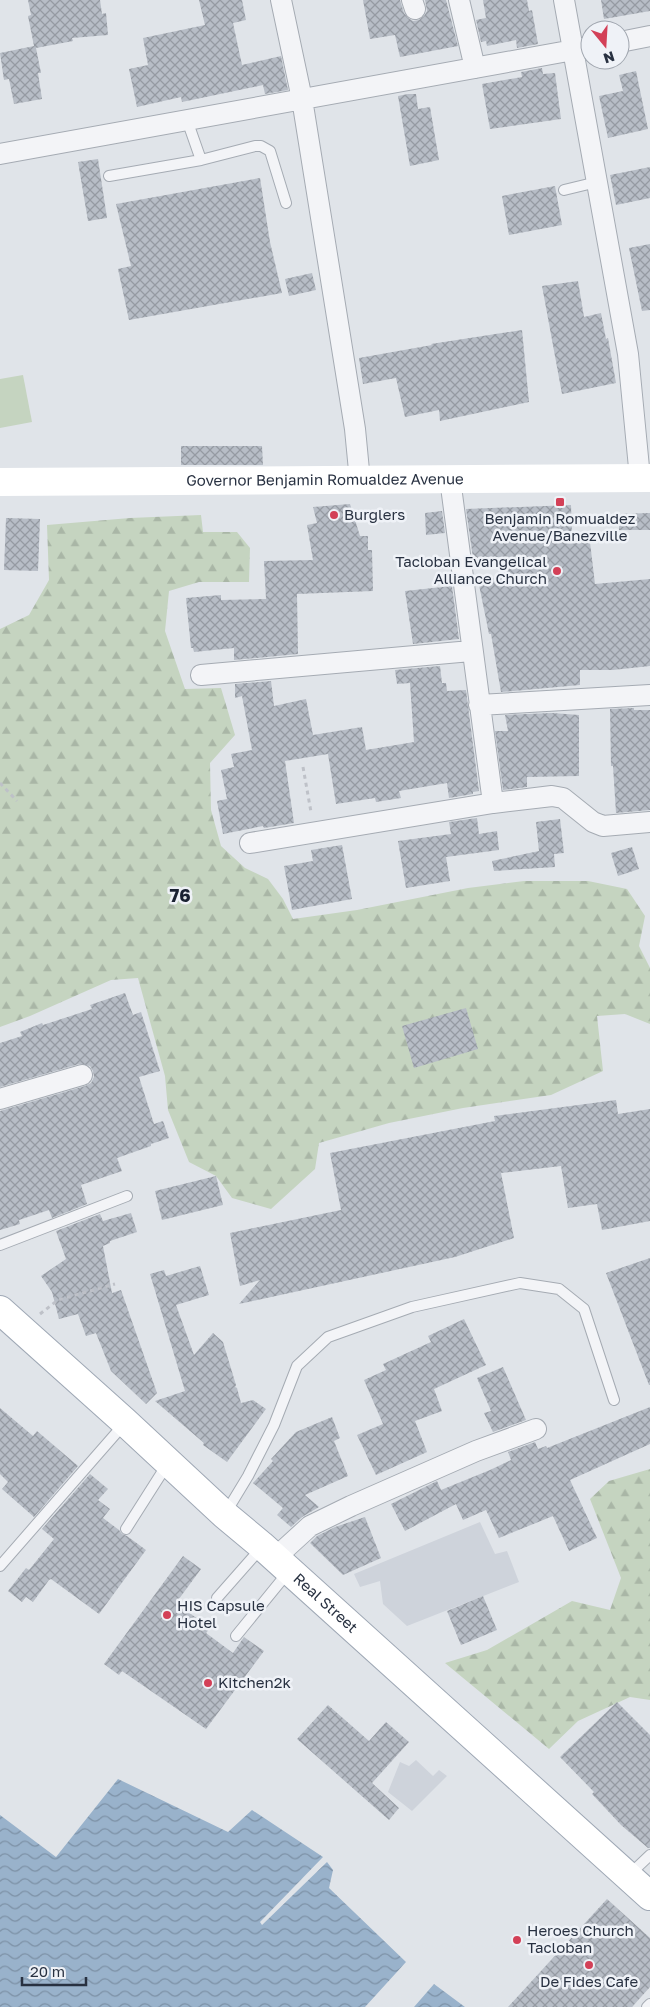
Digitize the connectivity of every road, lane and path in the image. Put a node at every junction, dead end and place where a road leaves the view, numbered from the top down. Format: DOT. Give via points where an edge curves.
graph roads {
  1 [pos="281,0"];
  2 [pos="459,0"];
  3 [pos="564,0"];
  4 [pos="650,36"];
  5 [pos="630,40"];
  6 [pos="580,46"];
  7 [pos="580,49"];
  8 [pos="475,68"];
  9 [pos="584,70"];
  10 [pos="302,99"];
  11 [pos="187,120"];
  12 [pos="0,154"];
  13 [pos="200,160"];
  14 [pos="109,176"];
  15 [pos="597,182"];
  16 [pos="564,190"];
  17 [pos="286,203"];
  18 [pos="645,478"];
  19 [pos="360,480"];
  20 [pos="450,480"];
  21 [pos="0,482"];
  22 [pos="472,651"];
  23 [pos="201,675"];
  24 [pos="650,695"];
  25 [pos="479,705"];
  26 [pos="303,767"];
  27 [pos="0,783"];
  28 [pos="17,801"];
  29 [pos="493,802"];
  30 [pos="650,822"];
  31 [pos="314,832"];
  32 [pos="250,843"];
  33 [pos="82,1075"];
  34 [pos="0,1099"];
  35 [pos="127,1196"];
  36 [pos="0,1245"];
  37 [pos="115,1284"];
  38 [pos="7,1321"];
  39 [pos="614,1400"];
  40 [pos="125,1422"];
  41 [pos="536,1428"];
  42 [pos="168,1462"];
  43 [pos="225,1515"];
  44 [pos="126,1529"];
  45 [pos="275,1558"];
  46 [pos="0,1566"];
  47 [pos="217,1598"];
  48 [pos="236,1636"];
  49 [pos="650,1855"];
  50 [pos="628,1876"];
  51 [pos="650,1896"];
  52 [pos="650,2004"];
  53 [pos="647,2007"];
  1 -- 10 [label="street"];
  2 -- 8 [label="street"];
  3 -- 6 [label="street"];
  4 -- 5 [label="street"];
  7 -- 8 [label="street"];
  8 -- 10 [label="street"];
  9 -- 15 [label="street"];
  10 -- 11 [label="street"];
  10 -- 19 [label="street" via="356,429"];
  11 -- 12 [label="street"];
  11 -- 13 [label="lane"];
  13 -- 14 [label="lane"];
  13 -- 17 [label="lane" via="261,146 270,151"];
  15 -- 16 [label="lane"];
  15 -- 18 [label="street" via="628,354"];
  18 -- 20 [label="main road, Governor Benjamin Romualdez Avenue"];
  19 -- 20 [label="main road, Governor Benjamin Romualdez Avenue"];
  19 -- 21 [label="main road, Governor Benjamin Romualdez Avenue"];
  20 -- 22 [label="street"];
  22 -- 23 [label="street"];
  22 -- 25 [label="street"];
  24 -- 25 [label="street"];
  25 -- 29 [label="street"];
  26 -- 31 [label="path"];
  27 -- 28 [label="path"];
  29 -- 30 [label="street" via="552,796 563,798 603,826"];
  29 -- 31 [label="street"];
  31 -- 32 [label="street"];
  33 -- 34 [label="street"];
  35 -- 36 [label="lane"];
  37 -- 38 [label="path" via="58,1300"];
  38 -- 40 [label="main road, Real Street"];
  39 -- 43 [label="lane" via="584,1309 560,1289 520,1283 412,1307 328,1337 297,1366 274,1425"];
  40 -- 42 [label="main road, Real Street"];
  40 -- 46 [label="lane"];
  41 -- 45 [label="street" via="476,1451 310,1526"];
  42 -- 43 [label="main road, Real Street"];
  42 -- 44 [label="lane"];
  43 -- 45 [label="main road, Real Street"];
  45 -- 47 [label="lane" via="254,1556"];
  45 -- 48 [label="lane"];
  45 -- 50 [label="main road, Real Street"];
  49 -- 50 [label="lane"];
  50 -- 51 [label="main road, Real Street"];
  52 -- 53 [label="lane"];
}
